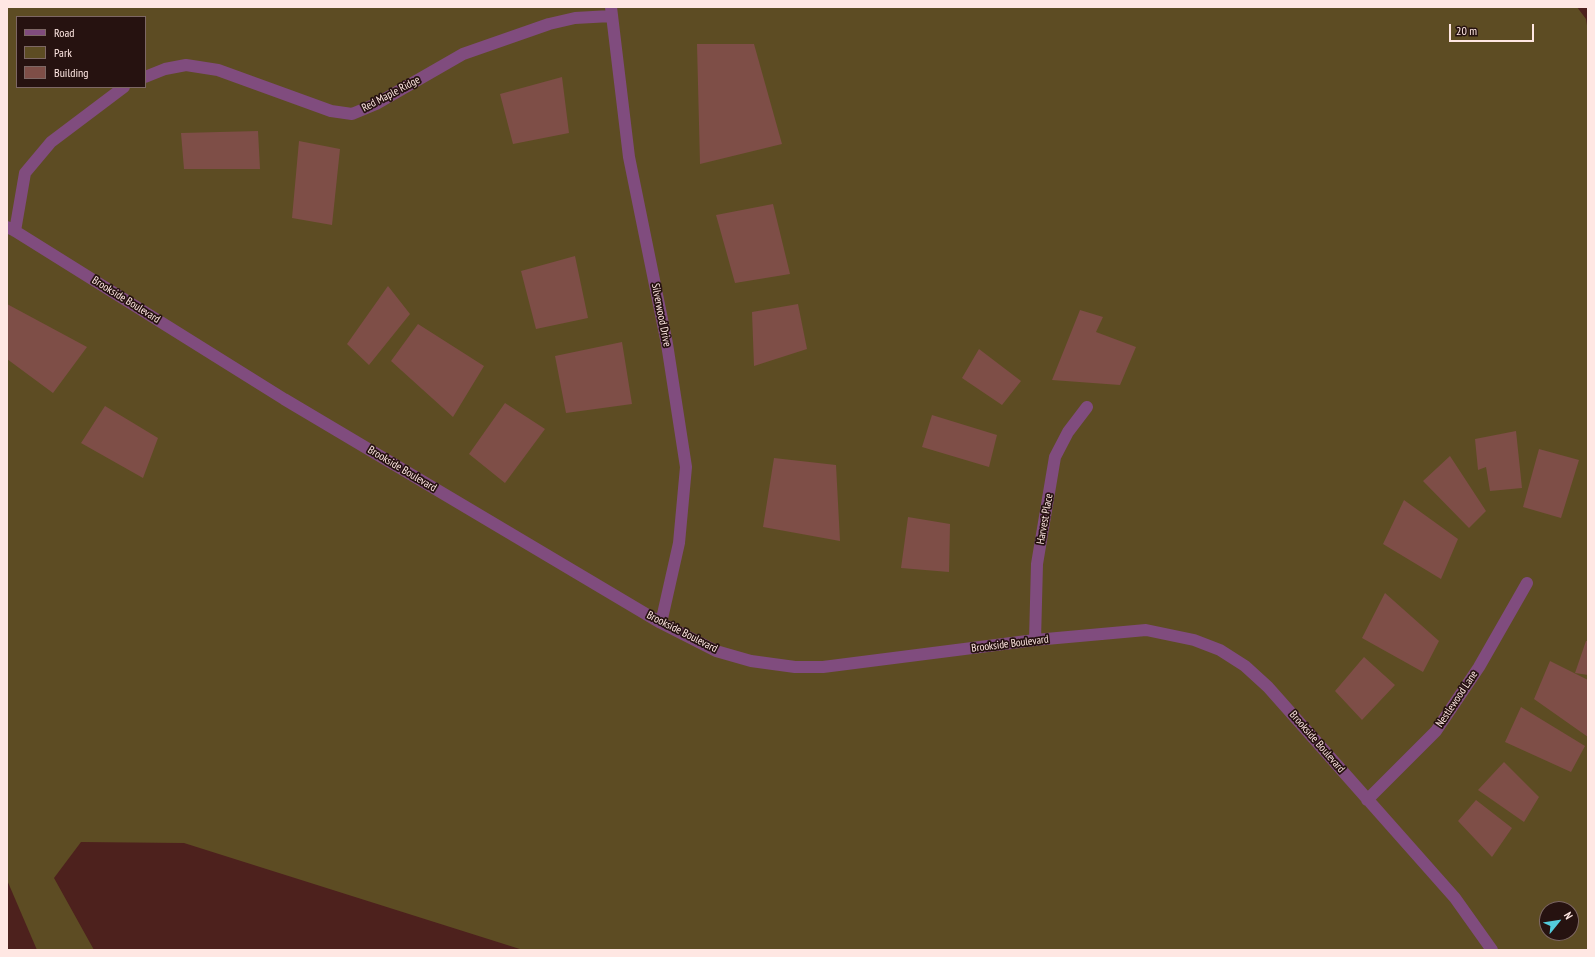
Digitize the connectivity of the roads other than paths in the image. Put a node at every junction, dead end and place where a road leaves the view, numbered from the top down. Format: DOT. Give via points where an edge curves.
graph roads {
  1 [pos="611,11"];
  2 [pos="146,77"];
  3 [pos="123,88"];
  4 [pos="11,229"];
  5 [pos="1087,407"];
  6 [pos="1526,583"];
  7 [pos="661,623"];
  8 [pos="1035,640"];
  9 [pos="1367,800"];
  10 [pos="1492,950"];
  1 -- 2 [label="street, Red Maple Ridge" via="549,24 463,54 376,104 352,114 331,111 218,70 186,65 165,69"];
  1 -- 7 [label="street, Silverwood Drive" via="629,157 667,344 686,467 679,543"];
  3 -- 4 [label="street" via="51,142 25,173"];
  4 -- 7 [label="street, Brookside Boulevard" via="284,399"];
  5 -- 8 [label="street, Harvest Place" via="1068,432 1055,458 1037,564"];
  6 -- 9 [label="street, Nestlewood Lane" via="1479,667 1436,731"];
  7 -- 8 [label="street, Brookside Boulevard" via="716,651 751,661 795,667 823,667"];
  8 -- 9 [label="street, Brookside Boulevard" via="1146,630 1194,640 1220,650 1245,666 1268,687"];
  9 -- 10 [label="street, Brookside Boulevard" via="1455,898"];
}
